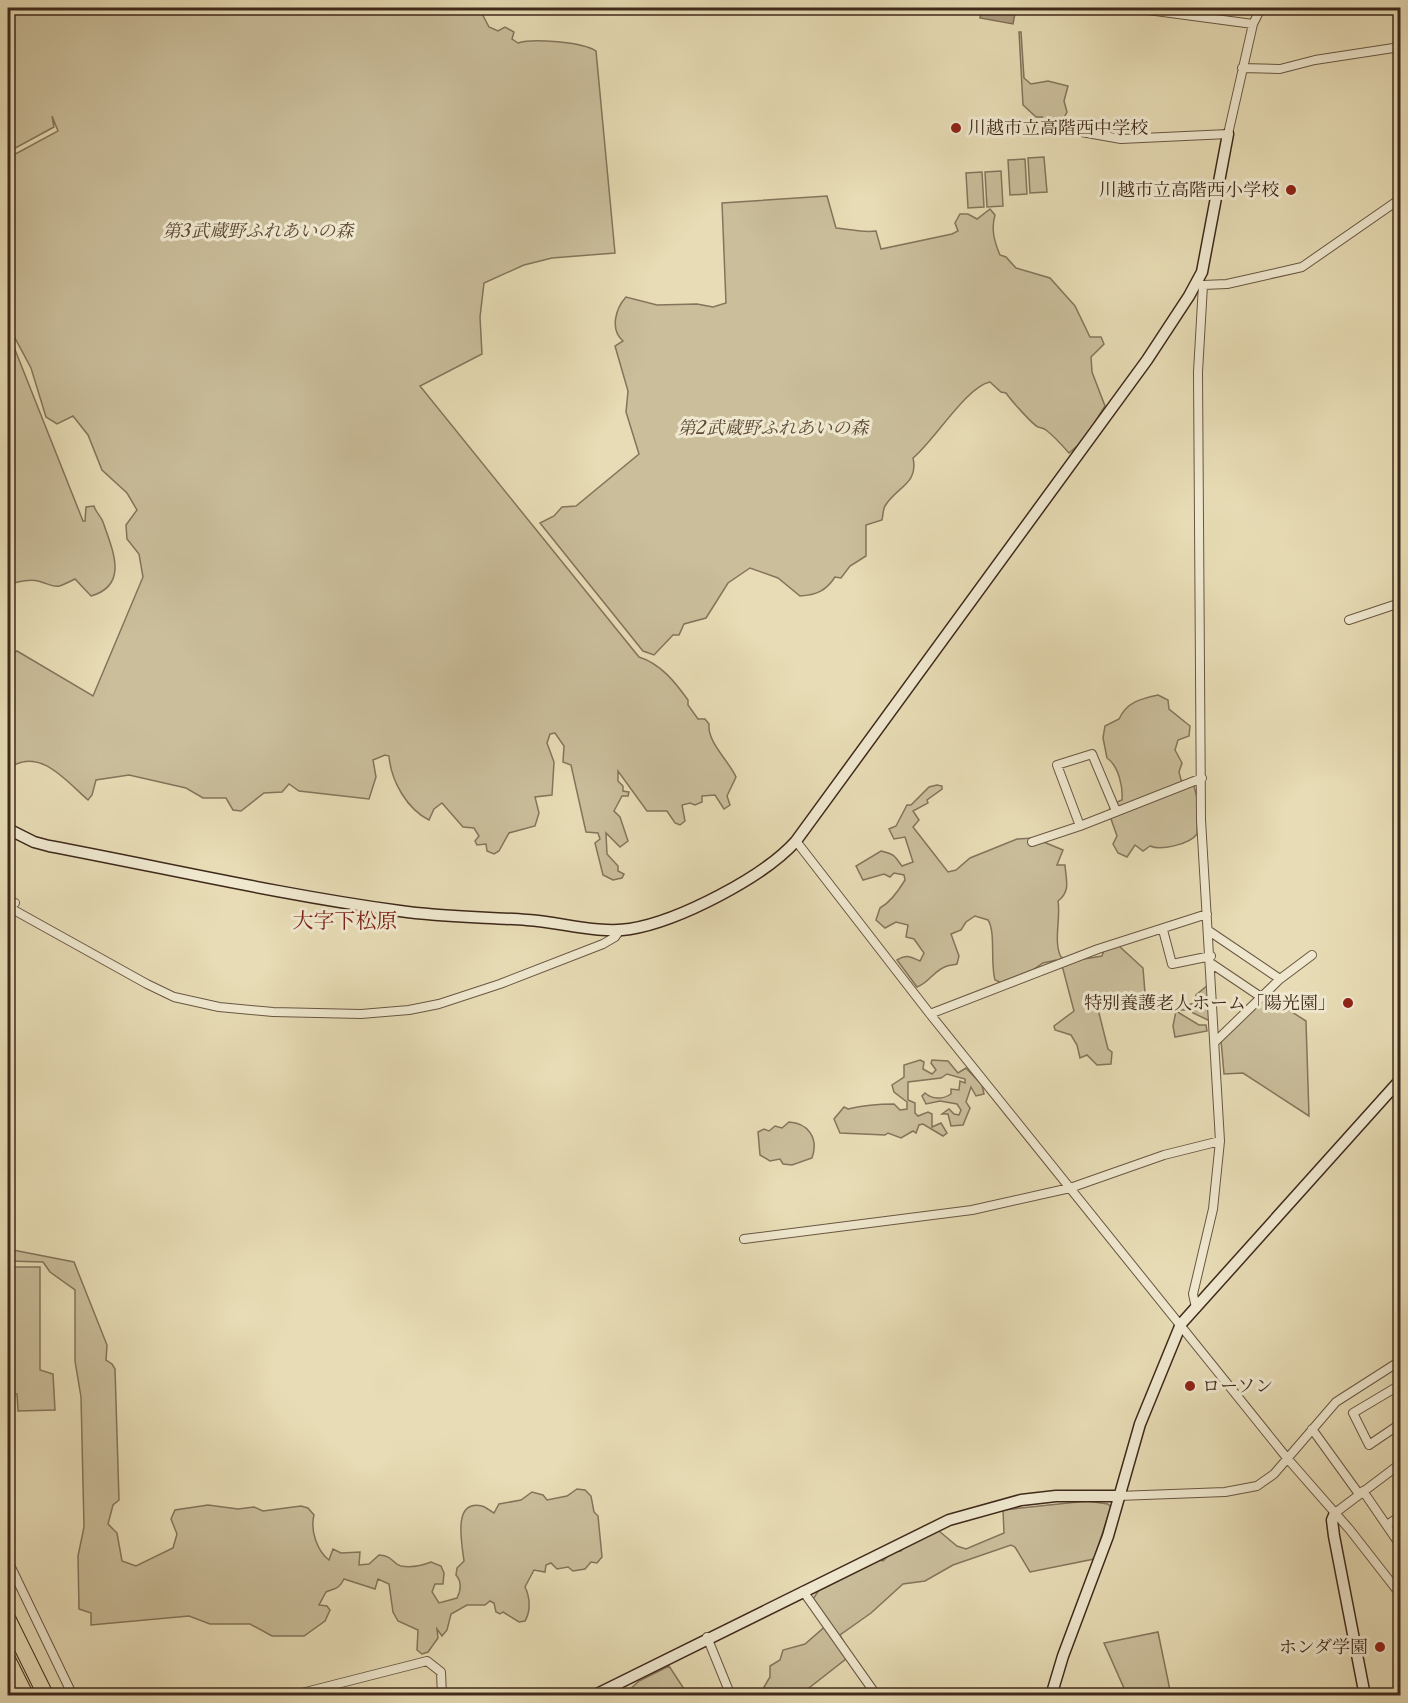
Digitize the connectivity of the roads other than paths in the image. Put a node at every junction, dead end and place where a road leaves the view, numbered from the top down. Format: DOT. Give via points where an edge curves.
graph roads {
  1 [pos="1133,8"];
  2 [pos="1259,8"];
  3 [pos="1149,9"];
  4 [pos="1253,24"];
  5 [pos="1401,47"];
  6 [pos="1242,68"];
  7 [pos="1059,128"];
  8 [pos="1228,134"];
  9 [pos="1401,199"];
  10 [pos="1200,284"];
  11 [pos="1401,603"];
  12 [pos="1349,620"];
  13 [pos="1202,778"];
  14 [pos="1116,812"];
  15 [pos="1080,826"];
  16 [pos="8,829"];
  17 [pos="796,841"];
  18 [pos="1032,842"];
  19 [pos="11,905"];
  20 [pos="1207,914"];
  21 [pos="620,930"];
  22 [pos="1163,930"];
  23 [pos="1209,931"];
  24 [pos="1312,955"];
  25 [pos="1211,960"];
  26 [pos="1280,979"];
  27 [pos="1261,998"];
  28 [pos="930,1014"];
  29 [pos="1216,1041"];
  30 [pos="1401,1080"];
  31 [pos="1220,1141"];
  32 [pos="1070,1188"];
  33 [pos="744,1239"];
  34 [pos="1196,1308"];
  35 [pos="1180,1324"];
  36 [pos="1401,1361"];
  37 [pos="1401,1385"];
  38 [pos="1401,1424"];
  39 [pos="1312,1429"];
  40 [pos="1287,1458"];
  41 [pos="1401,1464"];
  42 [pos="1361,1493"];
  43 [pos="1119,1496"];
  44 [pos="1335,1513"];
  45 [pos="1401,1516"];
  46 [pos="1387,1526"];
  47 [pos="1350,1530"];
  48 [pos="1334,1536"];
  49 [pos="1401,1545"];
  50 [pos="8,1561"];
  51 [pos="1398,1585"];
  52 [pos="802,1591"];
  53 [pos="1401,1594"];
  54 [pos="8,1619"];
  55 [pos="707,1637"];
  56 [pos="8,1660"];
  57 [pos="26,1695"];
  58 [pos="46,1695"];
  59 [pos="73,1695"];
  60 [pos="290,1695"];
  61 [pos="442,1695"];
  62 [pos="593,1695"];
  63 [pos="731,1695"];
  64 [pos="877,1695"];
  65 [pos="1051,1695"];
  66 [pos="1365,1695"];
  1 -- 3 [label="street"];
  2 -- 4 [label="street"];
  3 -- 4 [label="street"];
  4 -- 6 [label="street"];
  5 -- 6 [label="street" via="1280,69"];
  6 -- 8 [label="street"];
  7 -- 8 [label="street" via="1121,139"];
  8 -- 10 [label="street"];
  9 -- 10 [label="street" via="1302,267 1227,284"];
  10 -- 13 [label="street"];
  10 -- 17 [label="street"];
  11 -- 12 [label="street"];
  13 -- 14 [label="street"];
  13 -- 20 [label="street"];
  14 -- 15 [label="street"];
  14 -- 15 [label="street" via="1092,754 1057,765"];
  15 -- 18 [label="street"];
  16 -- 21 [label="street" via="49,846 333,901 403,912"];
  17 -- 21 [label="street" via="756,875 677,914"];
  17 -- 28 [label="street"];
  19 -- 21 [label="street" via="174,997 219,1007 329,1015 439,1004 603,944"];
  20 -- 22 [label="street"];
  20 -- 23 [label="street"];
  22 -- 25 [label="street" via="1172,964"];
  22 -- 28 [label="street" via="1098,949"];
  23 -- 25 [label="street"];
  23 -- 26 [label="street"];
  24 -- 26 [label="street"];
  25 -- 27 [label="street"];
  25 -- 29 [label="street"];
  26 -- 27 [label="street"];
  27 -- 29 [label="street"];
  28 -- 32 [label="street"];
  29 -- 31 [label="street"];
  30 -- 34 [label="street"];
  31 -- 32 [label="street" via="1164,1155"];
  31 -- 34 [label="street" via="1211,1218 1193,1294"];
  32 -- 33 [label="street" via="972,1210"];
  32 -- 35 [label="street"];
  34 -- 35 [label="street"];
  35 -- 40 [label="street"];
  35 -- 43 [label="street" via="1140,1424"];
  36 -- 39 [label="street" via="1336,1402"];
  37 -- 38 [label="street" via="1353,1413 1370,1445"];
  39 -- 40 [label="street"];
  39 -- 42 [label="street"];
  40 -- 43 [label="street" via="1264,1482 1248,1489"];
  40 -- 44 [label="street"];
  41 -- 42 [label="street"];
  42 -- 44 [label="street"];
  42 -- 46 [label="street"];
  43 -- 52 [label="street" via="1039,1498 980,1510 949,1520"];
  43 -- 65 [label="street"];
  44 -- 47 [label="street"];
  44 -- 48 [label="street"];
  45 -- 46 [label="street"];
  46 -- 49 [label="street"];
  47 -- 48 [label="street"];
  47 -- 51 [label="street"];
  48 -- 66 [label="street"];
  50 -- 59 [label="street"];
  51 -- 53 [label="street"];
  52 -- 55 [label="street"];
  52 -- 64 [label="street"];
  54 -- 58 [label="highway"];
  55 -- 62 [label="street"];
  55 -- 63 [label="street"];
  56 -- 57 [label="highway"];
  60 -- 61 [label="street" via="428,1661 441,1672"];
}
